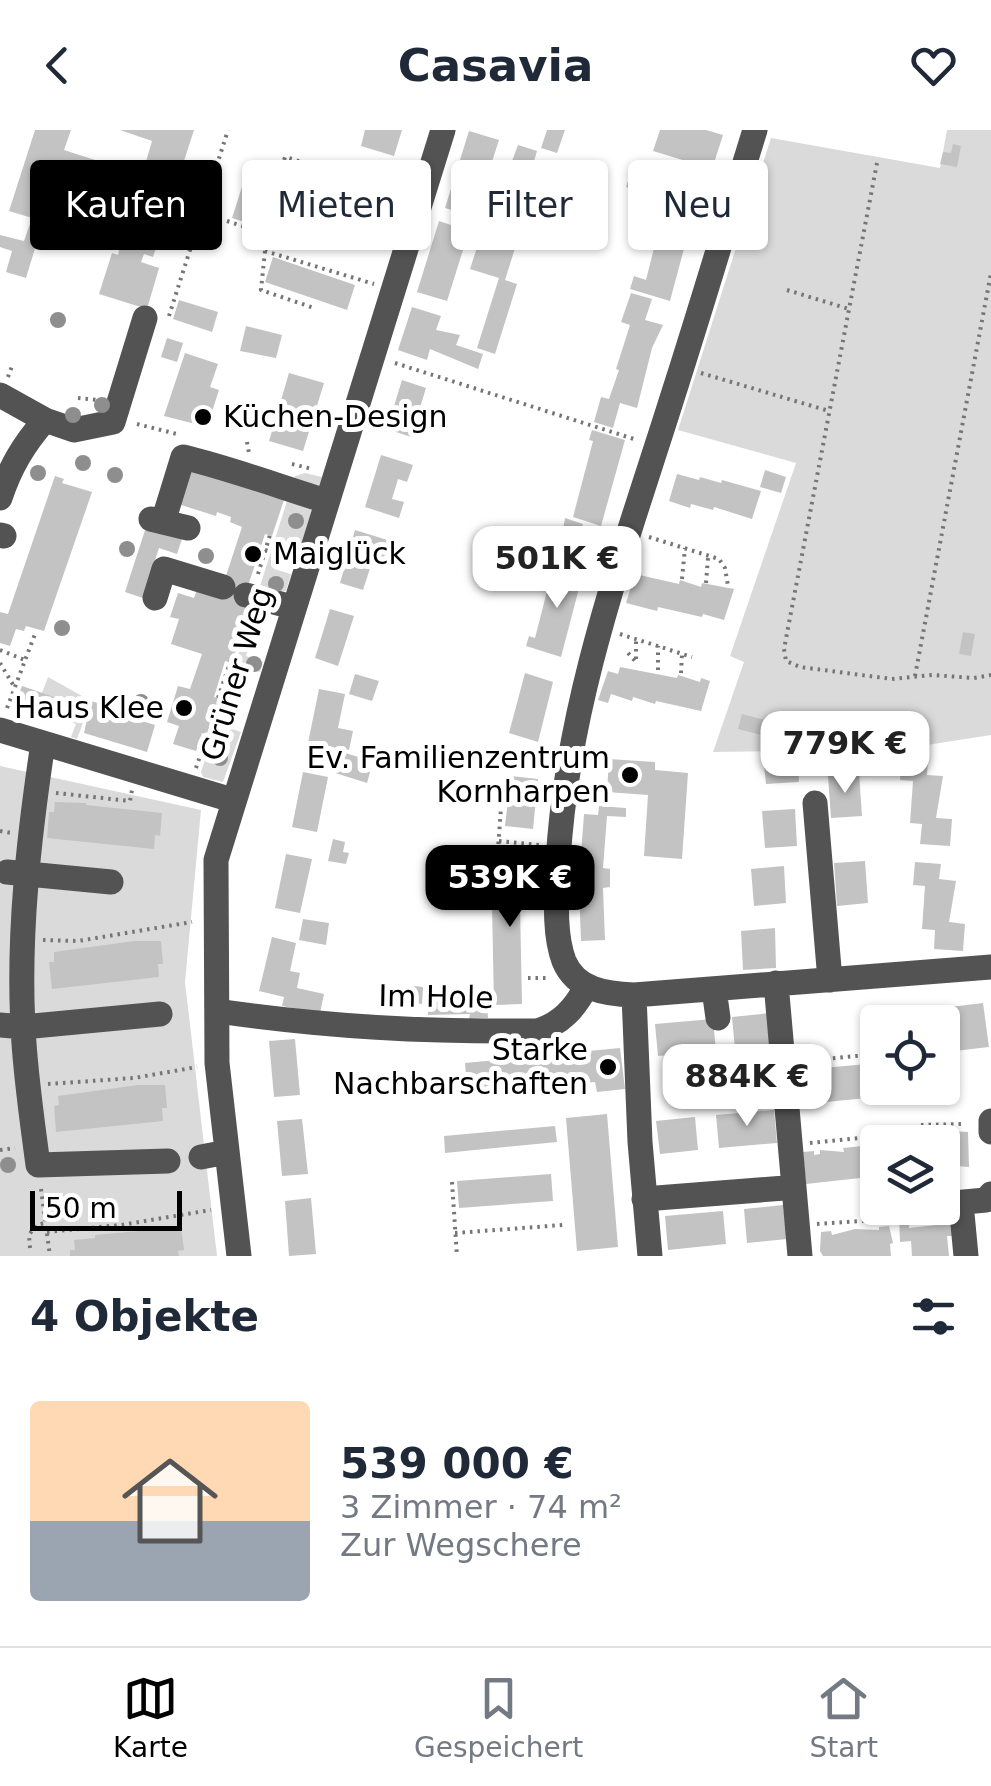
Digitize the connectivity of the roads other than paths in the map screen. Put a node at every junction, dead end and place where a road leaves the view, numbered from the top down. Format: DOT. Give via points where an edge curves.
graph roads {
  1 [pos="443,130"];
  2 [pos="755,130"];
  3 [pos="155,322"];
  4 [pos="0,395"];
  5 [pos="46,420"];
  6 [pos="5,469"];
  7 [pos="0,498"];
  8 [pos="326,501"];
  9 [pos="167,523"];
  10 [pos="155,598"];
  11 [pos="293,607"];
  12 [pos="3,731"];
  13 [pos="43,743"];
  14 [pos="232,800"];
  15 [pos="814,803"];
  16 [pos="17,873"];
  17 [pos="112,882"];
  18 [pos="991,966"];
  19 [pos="830,980"];
  20 [pos="776,984"];
  21 [pos="586,987"];
  22 [pos="714,988"];
  23 [pos="634,996"];
  24 [pos="217,1011"];
  25 [pos="160,1014"];
  26 [pos="718,1018"];
  27 [pos="11,1026"];
  28 [pos="990,1121"];
  29 [pos="991,1132"];
  30 [pos="227,1152"];
  31 [pos="201,1157"];
  32 [pos="168,1160"];
  33 [pos="785,1188"];
  34 [pos="991,1194"];
  35 [pos="644,1199"];
  36 [pos="960,1203"];
  37 [pos="958,1225"];
  38 [pos="239,1256"];
  39 [pos="650,1256"];
  40 [pos="800,1256"];
  41 [pos="966,1256"];
  1 -- 8 [label="street, Grüner Weg"];
  2 -- 21 [label="street" via="600,628 566,771 558,928 564,959"];
  3 -- 5 [label="street" via="113,422 74,430"];
  4 -- 5 [label="street"];
  5 -- 6 [label="street"];
  6 -- 7 [label="street"];
  8 -- 9 [label="street" via="183,457"];
  8 -- 11 [label="street, Grüner Weg"];
  10 -- 11 [label="street" via="164,569"];
  11 -- 14 [label="street, Grüner Weg"];
  12 -- 13 [label="street"];
  13 -- 14 [label="street"];
  13 -- 16 [label="street"];
  14 -- 24 [label="street, Grüner Weg" via="216,860"];
  15 -- 19 [label="street"];
  16 -- 17 [label="street"];
  16 -- 27 [label="street"];
  18 -- 19 [label="street"];
  19 -- 20 [label="street"];
  20 -- 22 [label="street"];
  20 -- 40 [label="street"];
  21 -- 23 [label="street"];
  21 -- 24 [label="street, Im Hole" via="576,1005 537,1031 425,1032"];
  22 -- 23 [label="street"];
  22 -- 26 [label="street"];
  23 -- 35 [label="street"];
  24 -- 30 [label="street, Grüner Weg"];
  25 -- 27 [label="street"];
  27 -- 32 [label="street" via="28,1086 38,1165"];
  28 -- 29 [label="street"];
  30 -- 31 [label="street"];
  30 -- 38 [label="street, Grüner Weg"];
  33 -- 35 [label="street"];
  34 -- 36 [label="street"];
  35 -- 39 [label="street"];
  37 -- 41 [label="street"];
}
